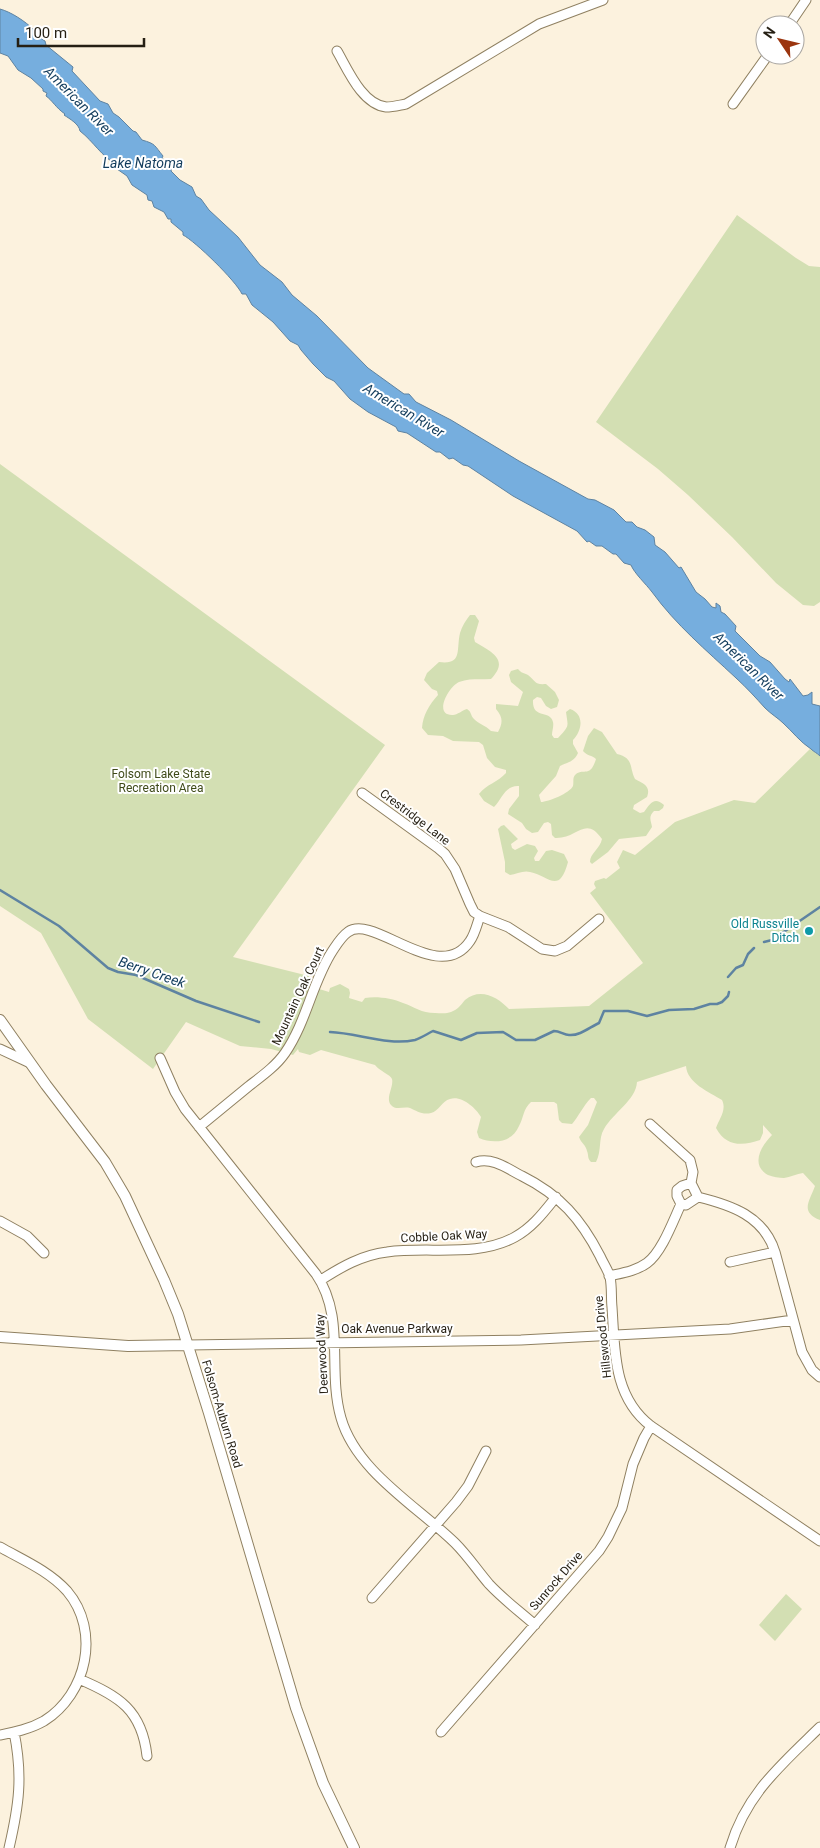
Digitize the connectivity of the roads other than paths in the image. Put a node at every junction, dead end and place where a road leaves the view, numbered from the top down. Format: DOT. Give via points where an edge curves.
graph roads {
  1 [pos="603,0"];
  2 [pos="806,0"];
  3 [pos="796,15"];
  4 [pos="337,51"];
  5 [pos="761,65"];
  6 [pos="733,104"];
  7 [pos="362,793"];
  8 [pos="480,916"];
  9 [pos="599,919"];
  10 [pos="0,1020"];
  11 [pos="0,1049"];
  12 [pos="160,1058"];
  13 [pos="30,1063"];
  14 [pos="650,1124"];
  15 [pos="199,1127"];
  16 [pos="476,1162"];
  17 [pos="691,1184"];
  18 [pos="556,1197"];
  19 [pos="698,1197"];
  20 [pos="681,1204"];
  21 [pos="0,1220"];
  22 [pos="775,1252"];
  23 [pos="44,1253"];
  24 [pos="730,1262"];
  25 [pos="609,1276"];
  26 [pos="321,1280"];
  27 [pos="793,1320"];
  28 [pos="614,1334"];
  29 [pos="0,1337"];
  30 [pos="334,1342"];
  31 [pos="188,1344"];
  32 [pos="820,1377"];
  33 [pos="651,1426"];
  34 [pos="486,1451"];
  35 [pos="436,1526"];
  36 [pos="820,1541"];
  37 [pos="0,1547"];
  38 [pos="372,1598"];
  39 [pos="534,1625"];
  40 [pos="79,1680"];
  41 [pos="820,1727"];
  42 [pos="14,1732"];
  43 [pos="442,1732"];
  44 [pos="0,1735"];
  45 [pos="147,1756"];
  46 [pos="10,1848"];
  47 [pos="354,1848"];
  48 [pos="730,1848"];
  1 -- 4 [label="street" via="540,24 406,104 396,106 386,107 368,98"];
  2 -- 3 [label="street"];
  5 -- 6 [label="street"];
  7 -- 8 [label="street, Crestridge Lane" via="445,854 455,868 474,912"];
  8 -- 9 [label="street" via="508,927 542,949 555,951 567,946"];
  8 -- 15 [label="street, Mountain Oak Court" via="470,941 448,955 431,956 365,930 348,931 328,959 286,1053"];
  10 -- 13 [label="main road, Folsom-Auburn Road"];
  11 -- 13 [label="street"];
  12 -- 15 [label="street, Deerwood Way" via="175,1092"];
  13 -- 31 [label="main road, Folsom-Auburn Road" via="105,1162 125,1196 164,1280"];
  14 -- 17 [label="street" via="690,1160"];
  15 -- 26 [label="street, Deerwood Way"];
  16 -- 18 [label="street, Hillswood Drive" via="495,1162 528,1178"];
  17 -- 19 [label="street"];
  17 -- 20 [label="street" via="678,1190"];
  18 -- 25 [label="street, Hillswood Drive" via="586,1230"];
  18 -- 26 [label="street, Cobble Oak Way" via="526,1230 504,1242 479,1248 373,1254"];
  19 -- 20 [label="street" via="686,1205"];
  19 -- 22 [label="street" via="743,1212 763,1229"];
  20 -- 25 [label="street" via="662,1243 648,1262 626,1273"];
  21 -- 23 [label="street" via="27,1236"];
  22 -- 24 [label="street"];
  22 -- 27 [label="street"];
  25 -- 28 [label="street, Hillswood Drive"];
  26 -- 30 [label="street, Deerwood Way" via="332,1306"];
  27 -- 28 [label="street, Oak Avenue Parkway" via="730,1329"];
  27 -- 32 [label="street" via="805,1360"];
  28 -- 30 [label="street, Oak Avenue Parkway" via="521,1340"];
  28 -- 33 [label="street, Hillswood Drive" via="622,1388 634,1409"];
  29 -- 31 [label="main road, Oak Avenue Parkway" via="128,1346"];
  30 -- 31 [label="street, Oak Avenue Parkway"];
  30 -- 35 [label="street, Deerwood Way" via="338,1406 352,1446 367,1466"];
  31 -- 47 [label="main road, Folsom-Auburn Road" via="296,1708 323,1783"];
  33 -- 36 [label="street, Hillswood Drive"];
  33 -- 39 [label="street, Sunrock Drive" via="638,1450 622,1508 608,1537"];
  34 -- 35 [label="street" via="468,1486"];
  35 -- 38 [label="street"];
  35 -- 39 [label="street, Deerwood Way"];
  37 -- 40 [label="street" via="48,1574 73,1601 81,1617 86,1641"];
  39 -- 43 [label="street, Sunrock Drive"];
  40 -- 42 [label="street" via="54,1714 32,1727"];
  40 -- 45 [label="street" via="107,1692 126,1706 140,1726"];
  41 -- 48 [label="street" via="758,1790 740,1820"];
  42 -- 44 [label="street"];
  42 -- 46 [label="street" via="20,1789"];
}
